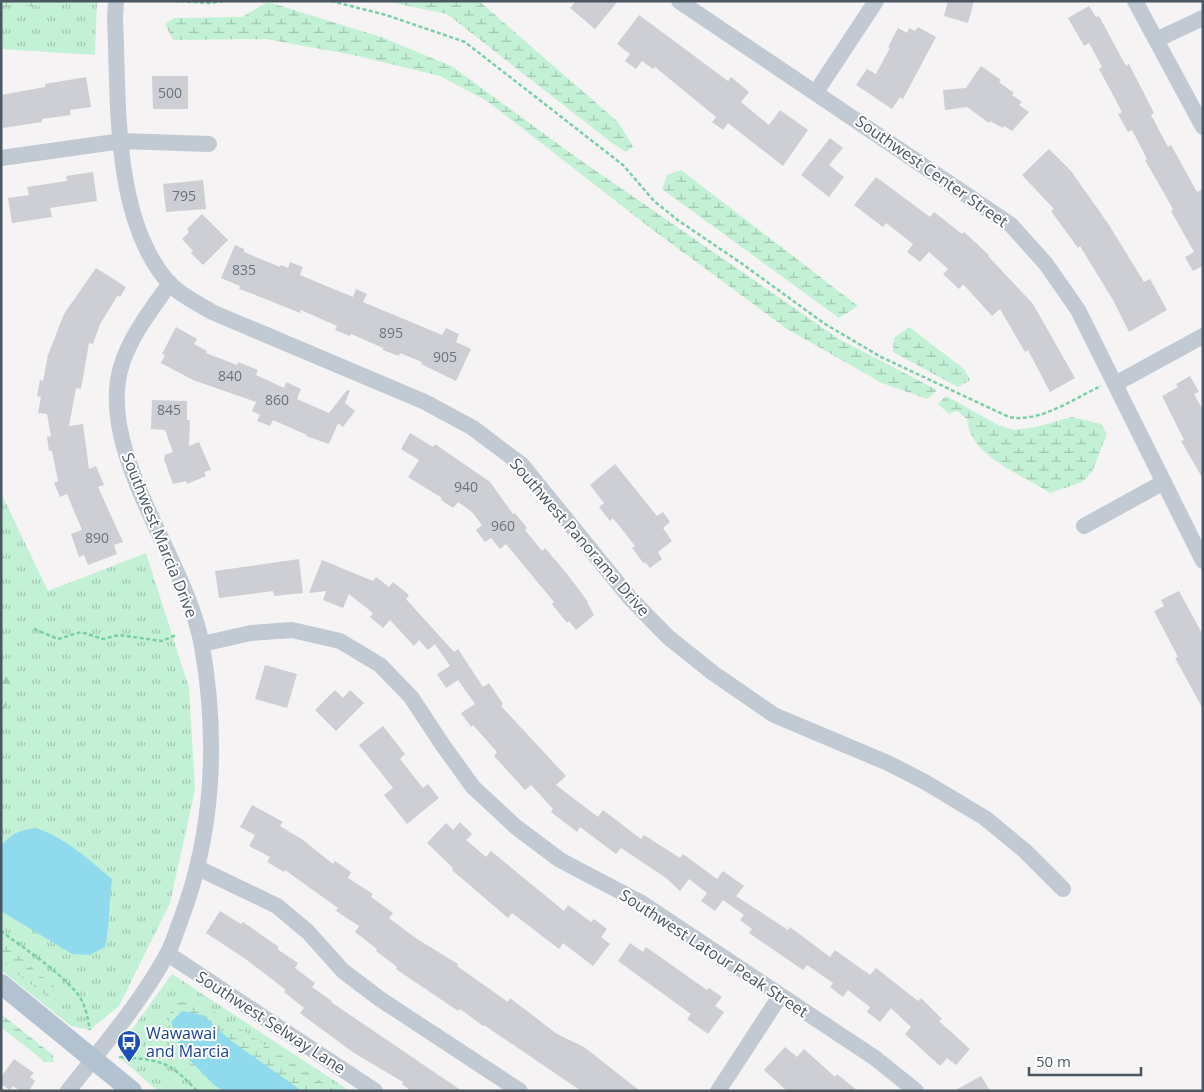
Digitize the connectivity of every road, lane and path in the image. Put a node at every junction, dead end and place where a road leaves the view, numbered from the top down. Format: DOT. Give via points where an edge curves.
graph roads {
  1 [pos="116,1"];
  2 [pos="174,1"];
  3 [pos="225,1"];
  4 [pos="332,1"];
  5 [pos="679,1"];
  6 [pos="876,1"];
  7 [pos="1134,1"];
  8 [pos="1203,18"];
  9 [pos="1156,40"];
  10 [pos="816,92"];
  11 [pos="1203,126"];
  12 [pos="122,141"];
  13 [pos="209,144"];
  14 [pos="1,158"];
  15 [pos="170,283"];
  16 [pos="1203,336"];
  17 [pos="1115,384"];
  18 [pos="1164,482"];
  19 [pos="1084,526"];
  20 [pos="1203,561"];
  21 [pos="34,629"];
  22 [pos="176,635"];
  23 [pos="202,644"];
  24 [pos="198,868"];
  25 [pos="1063,888"];
  26 [pos="1,931"];
  27 [pos="168,954"];
  28 [pos="1,984"];
  29 [pos="780,996"];
  30 [pos="90,1030"];
  31 [pos="118,1056"];
  32 [pos="93,1059"];
  33 [pos="68,1091"];
  34 [pos="132,1091"];
  35 [pos="197,1091"];
  36 [pos="375,1091"];
  37 [pos="520,1091"];
  38 [pos="718,1091"];
  39 [pos="916,1091"];
  1 -- 12 [label="street, Southwest Panorama Drive"];
  2 -- 3 [label="path"];
  4 -- 17 [label="path" via="386,15 465,42 622,165 654,201 679,221 825,324 881,357 1009,417 1022,419 1063,405 1100,386"];
  5 -- 10 [label="street, Southwest Center Street"];
  6 -- 10 [label="street"];
  7 -- 9 [label="street"];
  8 -- 9 [label="street"];
  9 -- 11 [label="street"];
  10 -- 17 [label="street, Southwest Center Street" via="1011,225 1046,264 1078,310"];
  12 -- 13 [label="street"];
  12 -- 14 [label="street"];
  12 -- 15 [label="street, Southwest Panorama Drive" via="128,202 138,232 145,250"];
  15 -- 23 [label="street, Southwest Marcia Drive" via="138,329 121,367 117,417 128,459 184,590"];
  15 -- 25 [label="street, Southwest Panorama Drive" via="212,312 425,402 473,428 522,465 630,598 668,637 713,673 774,716 888,763 985,818"];
  16 -- 17 [label="street"];
  17 -- 18 [label="street, Southwest Center Street"];
  18 -- 19 [label="street"];
  18 -- 20 [label="street, Southwest Center Street"];
  21 -- 22 [label="path" via="58,639 81,632 103,639 119,635 162,640"];
  23 -- 24 [label="street, Southwest Marcia Drive" via="209,701 211,762 208,816"];
  23 -- 29 [label="street, Southwest Latour Peak Street" via="251,633 292,630 340,641 380,665 411,697 473,787 516,827 560,860 640,902"];
  24 -- 27 [label="street, Southwest Marcia Drive"];
  24 -- 37 [label="street" via="277,906 308,932 350,976 380,999"];
  26 -- 30 [label="path" via="44,961 71,988 83,1002"];
  27 -- 32 [label="street, Southwest Marcia Drive" via="133,1010"];
  27 -- 36 [label="street, Southwest Selway Lane"];
  28 -- 32 [label="main road"];
  29 -- 38 [label="street"];
  29 -- 39 [label="street, Southwest Latour Peak Street" via="875,1058"];
  31 -- 35 [label="path" via="156,1059 169,1065"];
  32 -- 33 [label="street, Southwest Marcia Drive"];
  32 -- 34 [label="main road"];
}
